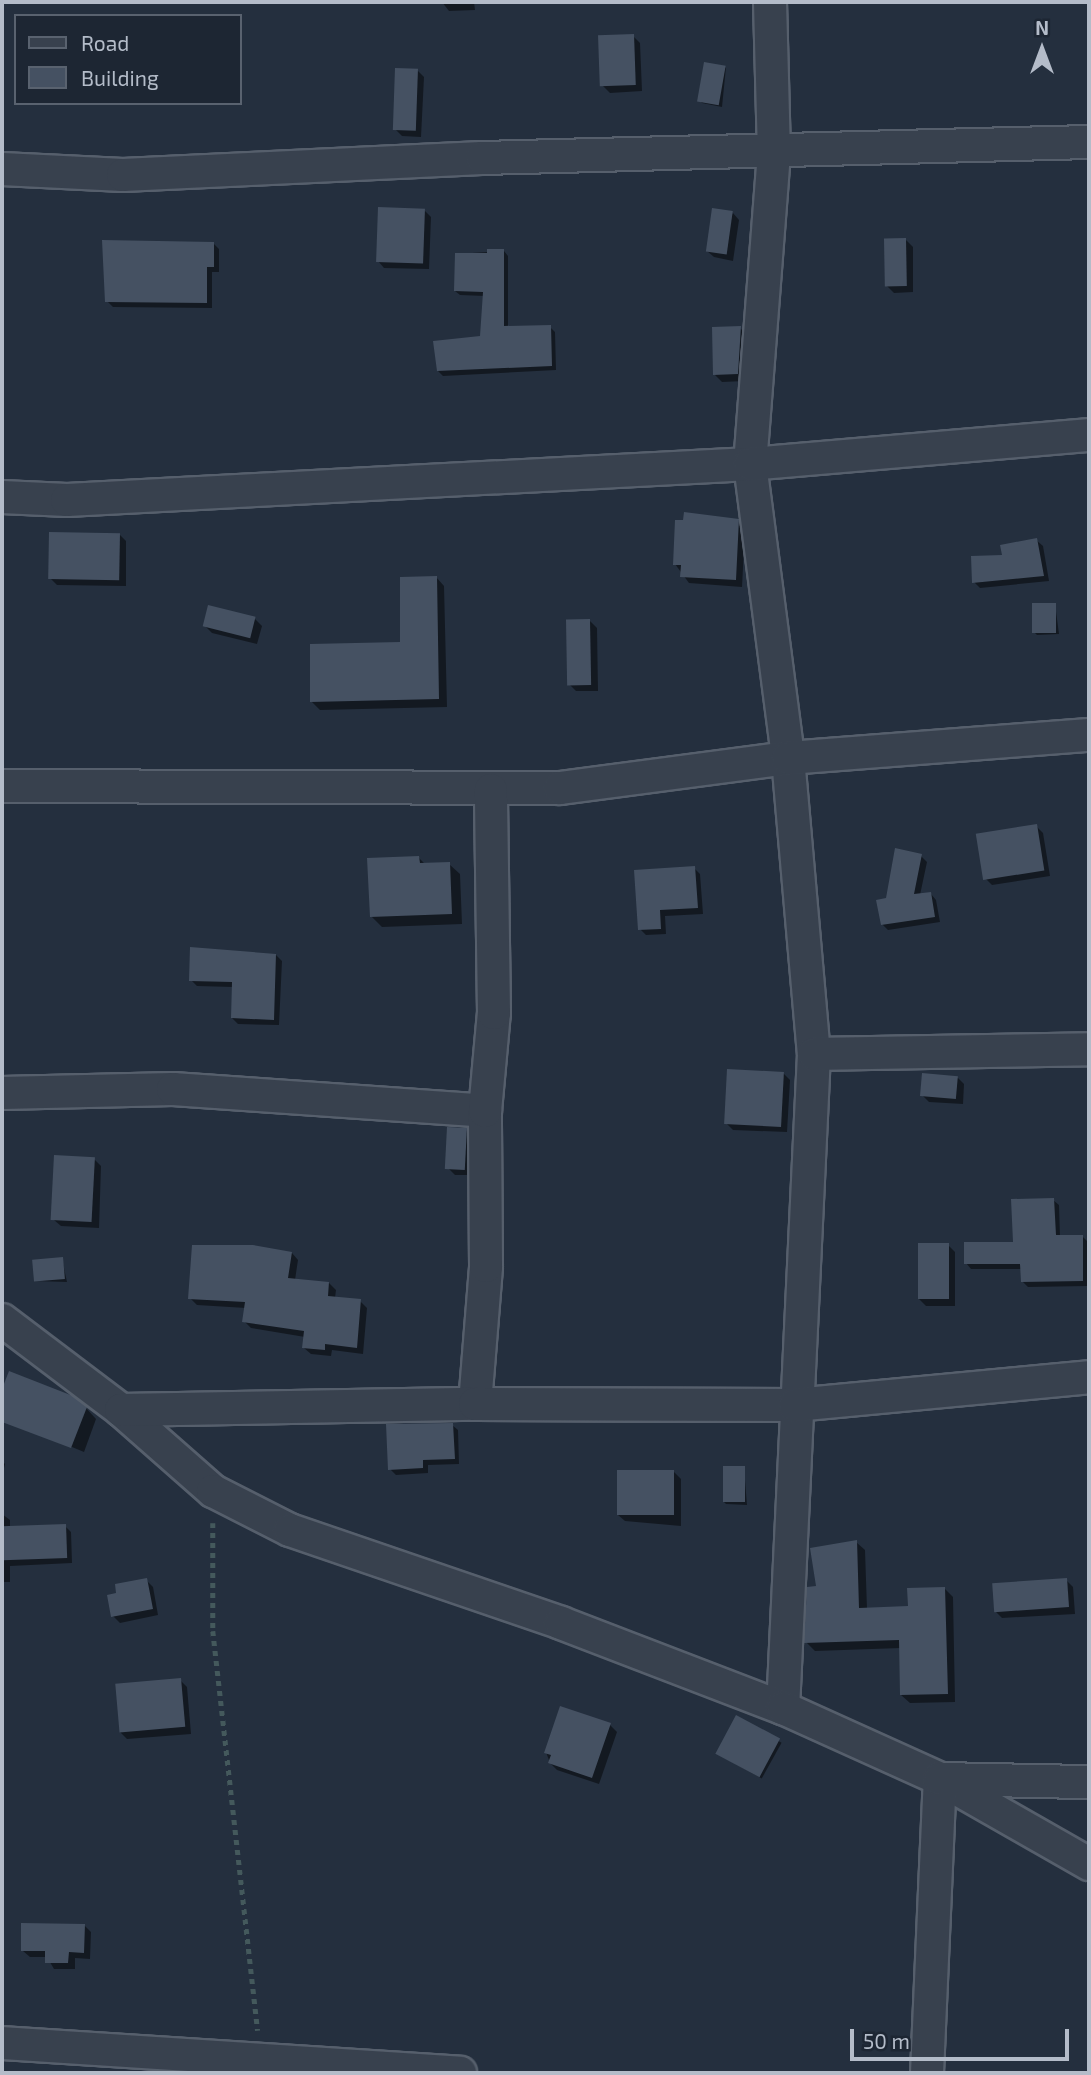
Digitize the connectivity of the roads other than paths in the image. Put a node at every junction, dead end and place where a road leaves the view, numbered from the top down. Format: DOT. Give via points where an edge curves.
graph roads {
  1 [pos="770,2"];
  2 [pos="1089,142"];
  3 [pos="774,153"];
  4 [pos="2,169"];
  5 [pos="1089,435"];
  6 [pos="750,464"];
  7 [pos="2,497"];
  8 [pos="1089,735"];
  9 [pos="788,758"];
  10 [pos="2,786"];
  11 [pos="491,790"];
  12 [pos="1089,1049"];
  13 [pos="814,1054"];
  14 [pos="2,1093"];
  15 [pos="485,1111"];
  16 [pos="2,1320"];
  17 [pos="1089,1377"];
  18 [pos="475,1404"];
  19 [pos="795,1405"];
  20 [pos="121,1410"];
  21 [pos="783,1708"];
  22 [pos="940,1779"];
  23 [pos="1089,1782"];
  24 [pos="1089,1864"];
  25 [pos="2,2043"];
  26 [pos="460,2073"];
  27 [pos="927,2073"];
  1 -- 3 [label="street"];
  2 -- 3 [label="street"];
  3 -- 4 [label="street" via="482,158 123,175"];
  3 -- 6 [label="street"];
  5 -- 6 [label="street"];
  6 -- 7 [label="street" via="67,500"];
  6 -- 9 [label="street"];
  8 -- 9 [label="street"];
  9 -- 11 [label="street" via="561,788"];
  9 -- 13 [label="street"];
  10 -- 11 [label="street"];
  11 -- 15 [label="street" via="494,1013"];
  12 -- 13 [label="street"];
  13 -- 19 [label="street"];
  14 -- 15 [label="street" via="173,1089"];
  15 -- 18 [label="street" via="486,1266"];
  16 -- 20 [label="street"];
  17 -- 19 [label="street"];
  18 -- 19 [label="street"];
  18 -- 20 [label="street"];
  19 -- 21 [label="street"];
  20 -- 21 [label="street" via="213,1491 290,1530 561,1623"];
  21 -- 22 [label="street"];
  22 -- 23 [label="street"];
  22 -- 24 [label="street"];
  22 -- 27 [label="street"];
  25 -- 26 [label="street"];
}
